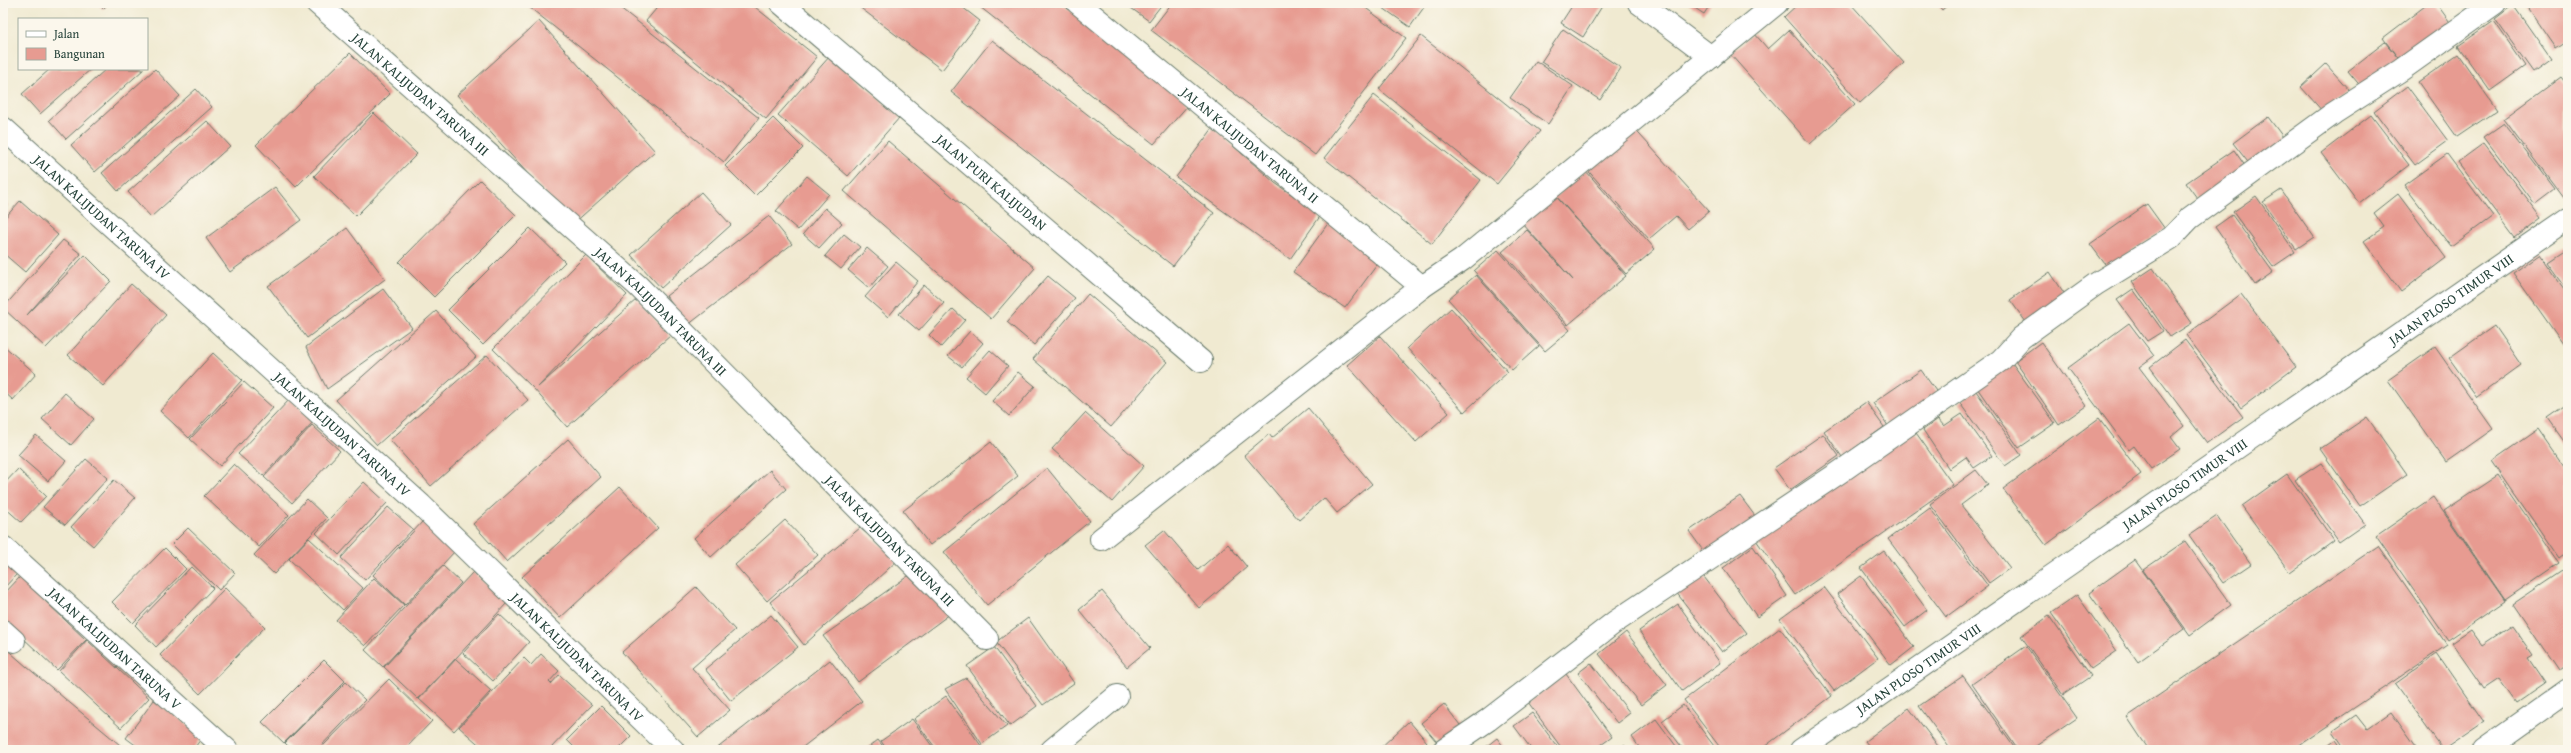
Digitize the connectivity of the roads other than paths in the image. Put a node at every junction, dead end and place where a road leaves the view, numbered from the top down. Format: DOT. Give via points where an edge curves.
graph roads {
  1 [pos="317,3"];
  2 [pos="781,3"];
  3 [pos="1078,3"];
  4 [pos="1639,3"];
  5 [pos="1777,3"];
  6 [pos="2495,3"];
  7 [pos="1711,56"];
  8 [pos="3,128"];
  9 [pos="2568,218"];
  10 [pos="1422,287"];
  11 [pos="1201,361"];
  12 [pos="1101,540"];
  13 [pos="3,547"];
  14 [pos="987,639"];
  15 [pos="2568,690"];
  16 [pos="1117,696"];
  17 [pos="228,750"];
  18 [pos="673,750"];
  19 [pos="1052,750"];
  20 [pos="1444,750"];
  21 [pos="1801,750"];
  22 [pos="2484,750"];
  1 -- 14 [label="street, JALAN KALIJUDAN TARUNA III" via="638,286"];
  2 -- 11 [label="street, JALAN PURI KALIJUDAN"];
  3 -- 10 [label="street, JALAN KALIJUDAN TARUNA II"];
  4 -- 7 [label="street"];
  5 -- 7 [label="street"];
  6 -- 20 [label="street" via="2401,70 2334,113 2190,218 2171,238 2096,284 2021,338 2001,360 1847,468 1615,622 1488,720"];
  7 -- 10 [label="street" via="1462,260"];
  8 -- 18 [label="street, JALAN KALIJUDAN TARUNA IV" via="415,499"];
  9 -- 21 [label="street, JALAN PLOSO TIMUR VIII"];
  10 -- 12 [label="street"];
  13 -- 17 [label="street, JALAN KALIJUDAN TARUNA V"];
  15 -- 22 [label="street"];
  16 -- 19 [label="street"];
}
